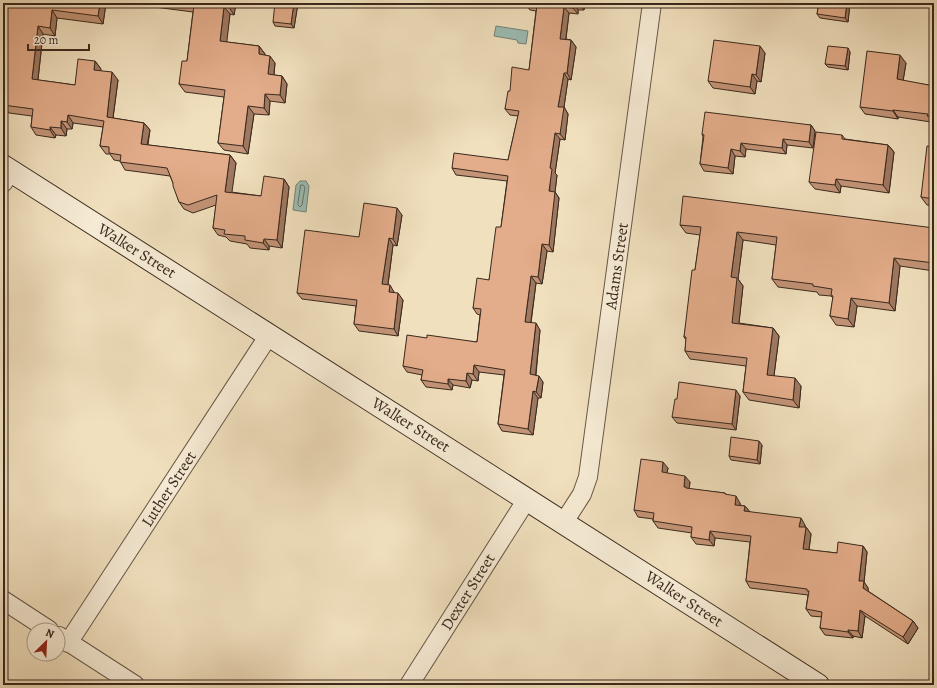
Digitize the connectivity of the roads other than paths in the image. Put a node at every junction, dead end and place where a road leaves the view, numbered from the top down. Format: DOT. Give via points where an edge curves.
graph roads {
  1 [pos="652,3"];
  2 [pos="6,173"];
  3 [pos="269,335"];
  4 [pos="527,499"];
  5 [pos="564,522"];
  6 [pos="3,600"];
  7 [pos="37,622"];
  8 [pos="66,635"];
  9 [pos="66,641"];
  10 [pos="135,685"];
  11 [pos="409,685"];
  12 [pos="818,685"];
  1 -- 5 [label="street, Adams Street" via="588,476 582,494"];
  2 -- 3 [label="main road, Walker Street"];
  3 -- 4 [label="main road, Walker Street"];
  3 -- 8 [label="street, Luther Street"];
  4 -- 5 [label="main road, Walker Street"];
  4 -- 11 [label="street, Dexter Street"];
  5 -- 12 [label="main road, Walker Street"];
  6 -- 7 [label="street"];
  9 -- 10 [label="street"];
}
